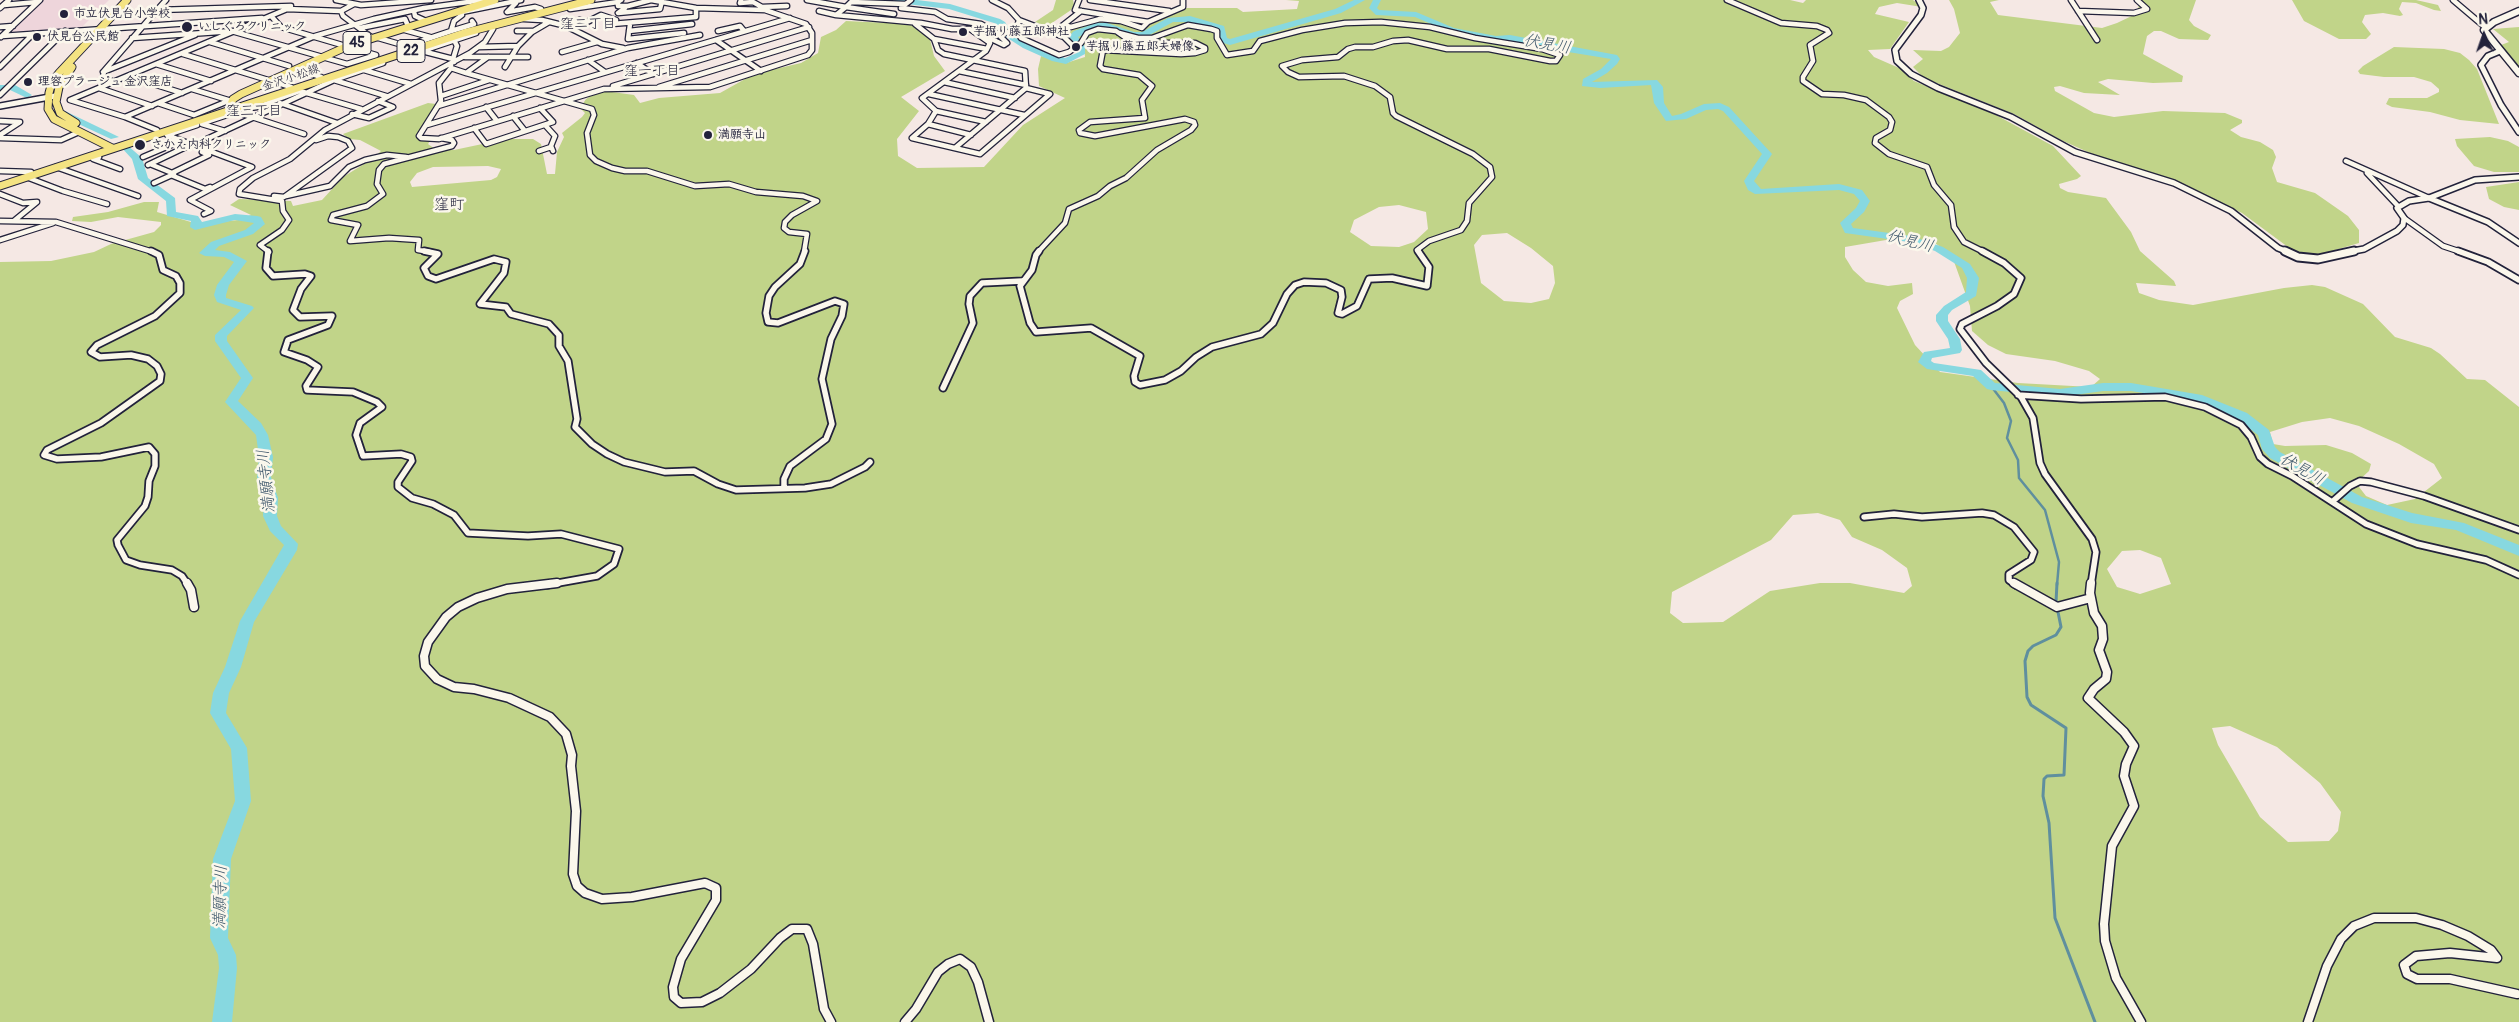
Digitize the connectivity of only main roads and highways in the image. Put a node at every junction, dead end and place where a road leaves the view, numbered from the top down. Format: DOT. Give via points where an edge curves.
graph roads {
  1 [pos="127,0"];
  2 [pos="134,0"];
  3 [pos="495,0"];
  4 [pos="577,0"];
  5 [pos="591,0"];
  6 [pos="2519,11"];
  7 [pos="104,28"];
  8 [pos="2519,73"];
  9 [pos="52,98"];
  10 [pos="234,107"];
  11 [pos="115,146"];
  12 [pos="30,174"];
  13 [pos="0,184"];
  1 -- 7 [label="main road"];
  2 -- 7 [label="main road"];
  3 -- 10 [label="main road, 45" via="348,46 271,81"];
  4 -- 10 [label="main road, 金沢小松線 / 22" via="447,36"];
  5 -- 10 [label="main road, 金沢小松線 / 22" via="410,51"];
  6 -- 8 [label="main road" via="2486,28 2485,32"];
  7 -- 9 [label="main road"];
  9 -- 11 [label="main road" via="64,117"];
  9 -- 11 [label="main road" via="48,109 54,119"];
  10 -- 11 [label="main road, 金沢小松線 / 22"];
  11 -- 12 [label="main road, 金沢小松線 / 22"];
  11 -- 12 [label="main road, 金沢小松線 / 22"];
  12 -- 13 [label="main road, 金沢小松線 / 22"];
}
